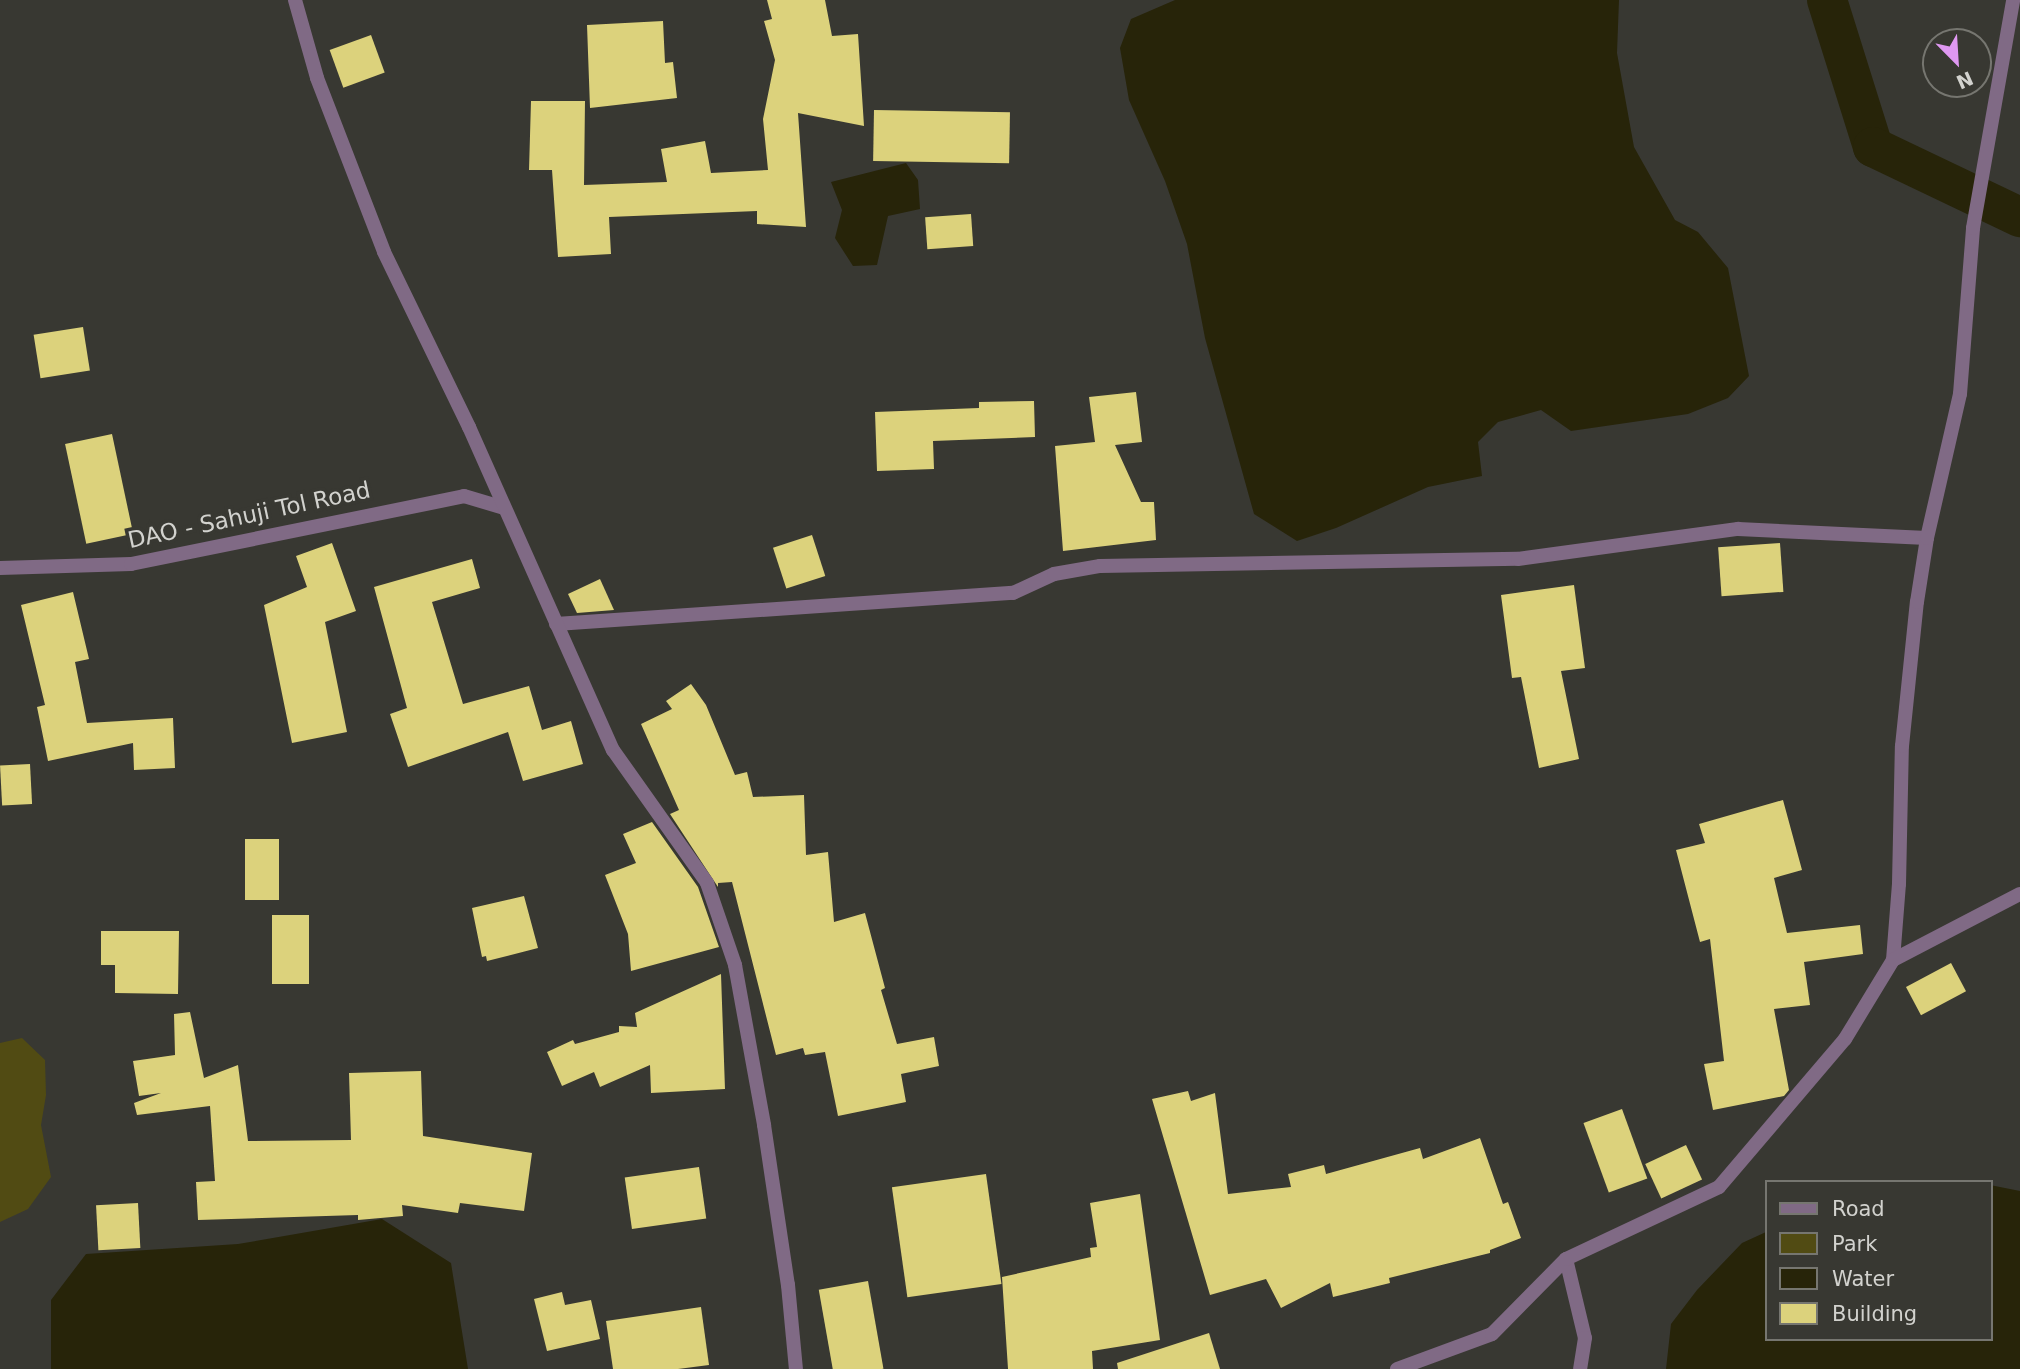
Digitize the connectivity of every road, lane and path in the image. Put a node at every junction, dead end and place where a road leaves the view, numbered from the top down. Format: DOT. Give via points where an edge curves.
graph roads {
  1 [pos="295,0"];
  2 [pos="2013,0"];
  3 [pos="504,508"];
  4 [pos="1927,538"];
  5 [pos="0,568"];
  6 [pos="556,624"];
  7 [pos="2020,894"];
  8 [pos="1893,960"];
  9 [pos="1566,1259"];
  10 [pos="796,1369"];
  11 [pos="1397,1369"];
  12 [pos="1580,1369"];
  1 -- 3 [label="street" via="317,78 384,253"];
  2 -- 4 [label="street" via="1973,228 1960,394"];
  3 -- 5 [label="street, DAO - Sahuji Tol Road" via="464,496 131,564"];
  3 -- 6 [label="street"];
  4 -- 6 [label="street" via="1738,529 1518,559 1100,566 1054,574 1013,593"];
  4 -- 8 [label="street" via="1902,746"];
  6 -- 10 [label="street" via="612,750 707,883 735,965 778,1218"];
  7 -- 8 [label="street"];
  8 -- 9 [label="street" via="1845,1039 1719,1187"];
  9 -- 11 [label="street" via="1492,1334"];
  9 -- 12 [label="street" via="1585,1338"];
}
